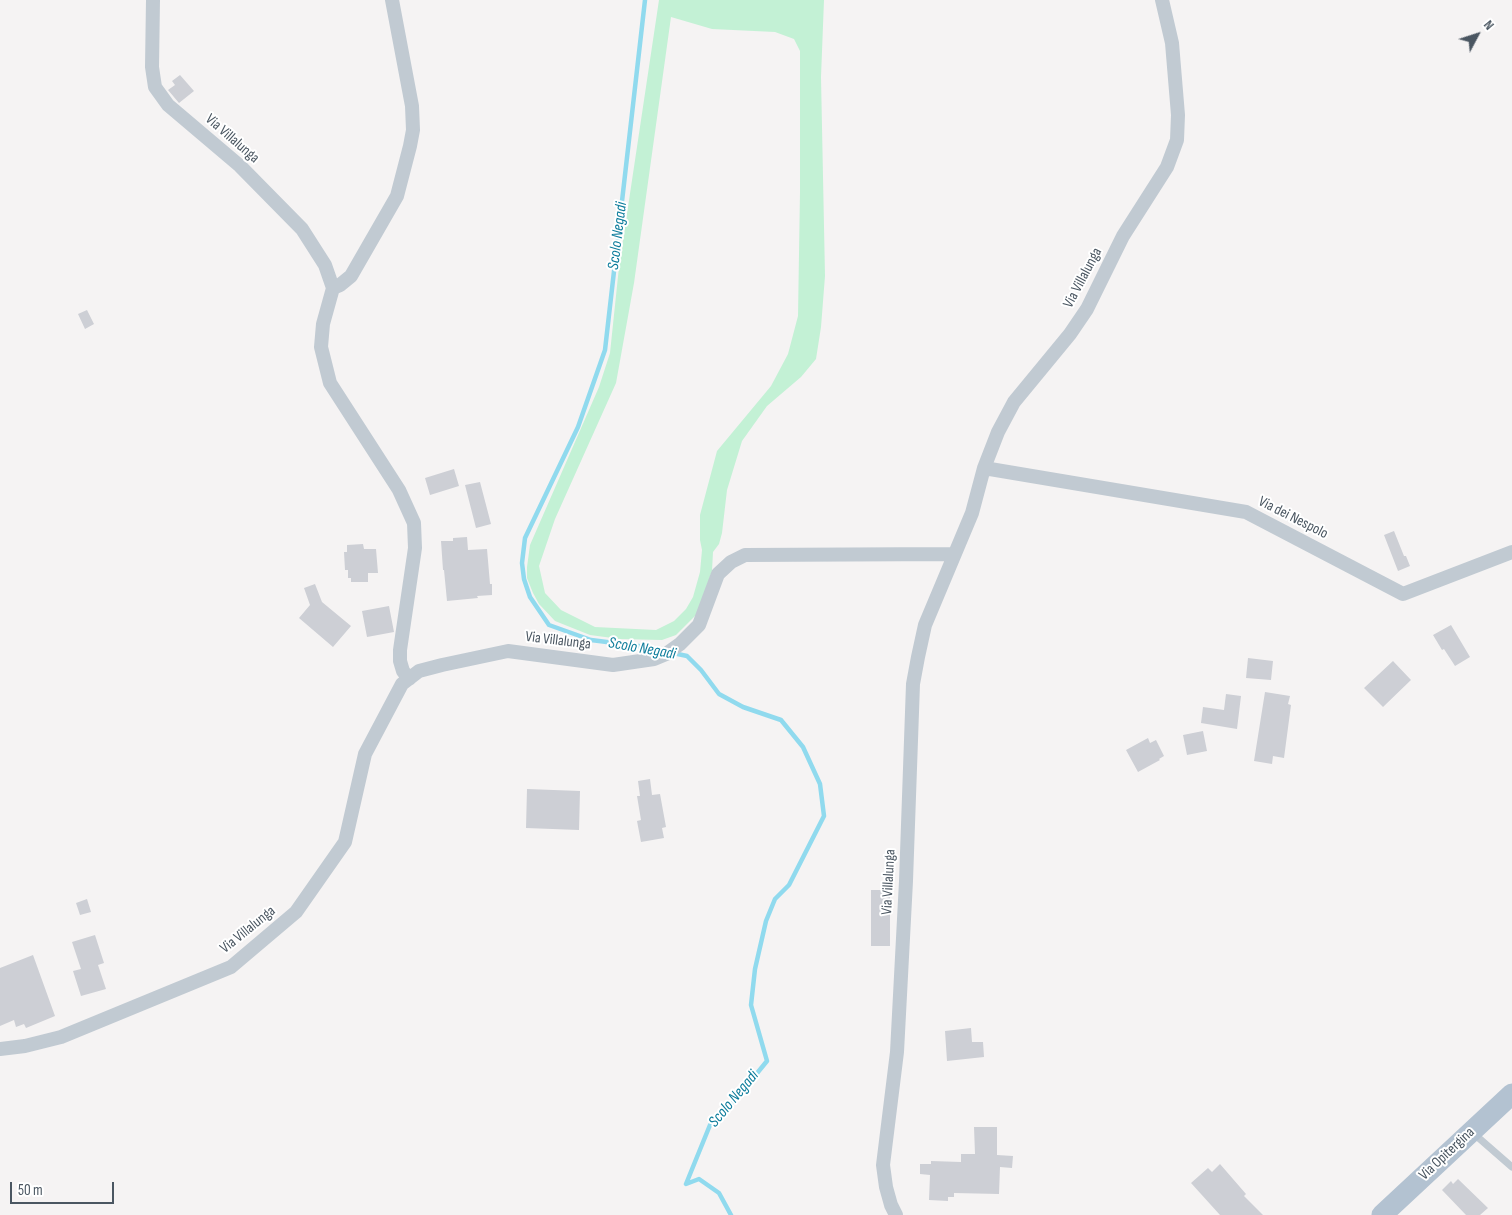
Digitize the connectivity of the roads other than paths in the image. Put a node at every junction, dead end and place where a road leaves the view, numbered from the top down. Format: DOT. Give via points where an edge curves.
graph roads {
  1 [pos="154,0"];
  2 [pos="392,0"];
  3 [pos="1162,0"];
  4 [pos="333,288"];
  5 [pos="984,468"];
  6 [pos="1512,552"];
  7 [pos="954,554"];
  8 [pos="408,679"];
  9 [pos="0,1049"];
  10 [pos="1512,1094"];
  11 [pos="1472,1131"];
  12 [pos="1512,1167"];
  13 [pos="896,1215"];
  14 [pos="1382,1215"];
  1 -- 4 [label="street, Via Villalunga" via="152,67 155,87 168,105 240,166 302,229 325,265"];
  2 -- 4 [label="street" via="412,106 410,146 396,196 351,276"];
  3 -- 5 [label="street, Via Villalunga" via="1172,42 1178,115 1177,140 1167,167 1123,236 1087,309 1014,402"];
  4 -- 8 [label="street" via="323,324 321,347 330,383 398,490 414,523 415,548 400,650 400,661"];
  5 -- 6 [label="street, Via dei Nespolo" via="1246,512 1403,594"];
  5 -- 7 [label="street, Via Villalunga" via="972,513"];
  7 -- 8 [label="street, Via Villalunga" via="745,555 718,574 699,625 680,644 654,659 614,665 508,651 442,664 418,671"];
  7 -- 13 [label="street, Via Villalunga" via="925,625 913,684 897,1042 883,1165 886,1187"];
  8 -- 9 [label="street, Via Villalunga" via="402,684 365,754 345,842 296,912 231,967 61,1037"];
  10 -- 11 [label="main road, Via Opitergina"];
  11 -- 12 [label="lane"];
  11 -- 14 [label="main road, Via Opitergina"];
}
